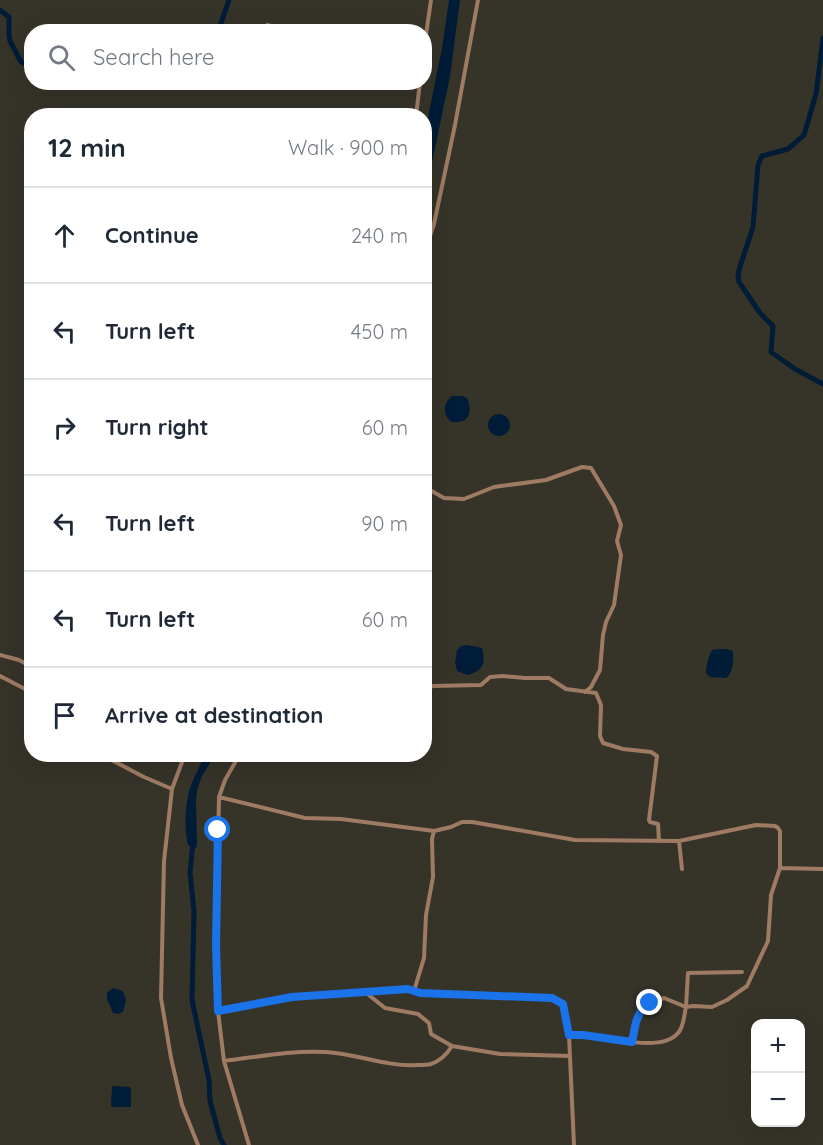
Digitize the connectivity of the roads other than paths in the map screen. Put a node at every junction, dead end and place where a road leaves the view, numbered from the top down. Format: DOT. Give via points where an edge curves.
graph roads {
  1 [pos="431,0"];
  2 [pos="478,0"];
  3 [pos="428,24"];
  4 [pos="419,90"];
  5 [pos="417,108"];
  6 [pos="432,230"];
  7 [pos="432,491"];
  8 [pos="0,655"];
  9 [pos="24,663"];
  10 [pos="0,676"];
  11 [pos="432,686"];
  12 [pos="24,688"];
  13 [pos="585,692"];
  14 [pos="115,762"];
  15 [pos="182,762"];
  16 [pos="234,762"];
  17 [pos="172,789"];
  18 [pos="219,798"];
  19 [pos="434,831"];
  20 [pos="659,841"];
  21 [pos="679,841"];
  22 [pos="780,868"];
  23 [pos="682,869"];
  24 [pos="823,869"];
  25 [pos="742,972"];
  26 [pos="414,991"];
  27 [pos="364,992"];
  28 [pos="686,1006"];
  29 [pos="218,1011"];
  30 [pos="569,1035"];
  31 [pos="632,1042"];
  32 [pos="452,1046"];
  33 [pos="570,1056"];
  34 [pos="224,1060"];
  35 [pos="198,1145"];
  36 [pos="249,1145"];
  37 [pos="574,1145"];
  1 -- 3 [label="street"];
  2 -- 6 [label="street"];
  4 -- 5 [label="street"];
  7 -- 13 [label="street" via="444,498 464,499 494,487 546,480 582,467 591,468 621,525 617,541 621,555 614,605 603,635 600,670"];
  8 -- 9 [label="street"];
  10 -- 12 [label="street"];
  11 -- 13 [label="street" via="481,685 490,678 503,676 549,678 566,689"];
  13 -- 20 [label="street" via="596,693 601,705 603,743 657,756 649,820 658,824"];
  14 -- 17 [label="street"];
  15 -- 17 [label="street"];
  16 -- 18 [label="street"];
  17 -- 35 [label="street" via="164,861 161,998 182,1105"];
  18 -- 19 [label="street" via="305,818"];
  18 -- 29 [label="street"];
  19 -- 20 [label="street" via="472,822 575,840"];
  19 -- 26 [label="street" via="424,958"];
  20 -- 21 [label="street"];
  21 -- 22 [label="street" via="756,825 775,826 780,831"];
  21 -- 23 [label="street"];
  22 -- 24 [label="street"];
  22 -- 28 [label="street" via="771,895 768,941 747,986 712,1007"];
  25 -- 28 [label="street" via="688,973"];
  26 -- 27 [label="street"];
  26 -- 30 [label="street" via="552,998 563,1004"];
  27 -- 29 [label="street" via="292,997"];
  27 -- 32 [label="street" via="385,1008 418,1014 429,1023 431,1034"];
  28 -- 31 [label="street" via="677,1035 658,1042"];
  28 -- 31 [label="street" via="664,998 642,1008"];
  29 -- 34 [label="street"];
  30 -- 31 [label="street"];
  30 -- 33 [label="street"];
  32 -- 33 [label="street" via="500,1054"];
  32 -- 34 [label="street" via="430,1064 408,1066 342,1053 306,1051"];
  33 -- 37 [label="street"];
  34 -- 36 [label="street"];
}
